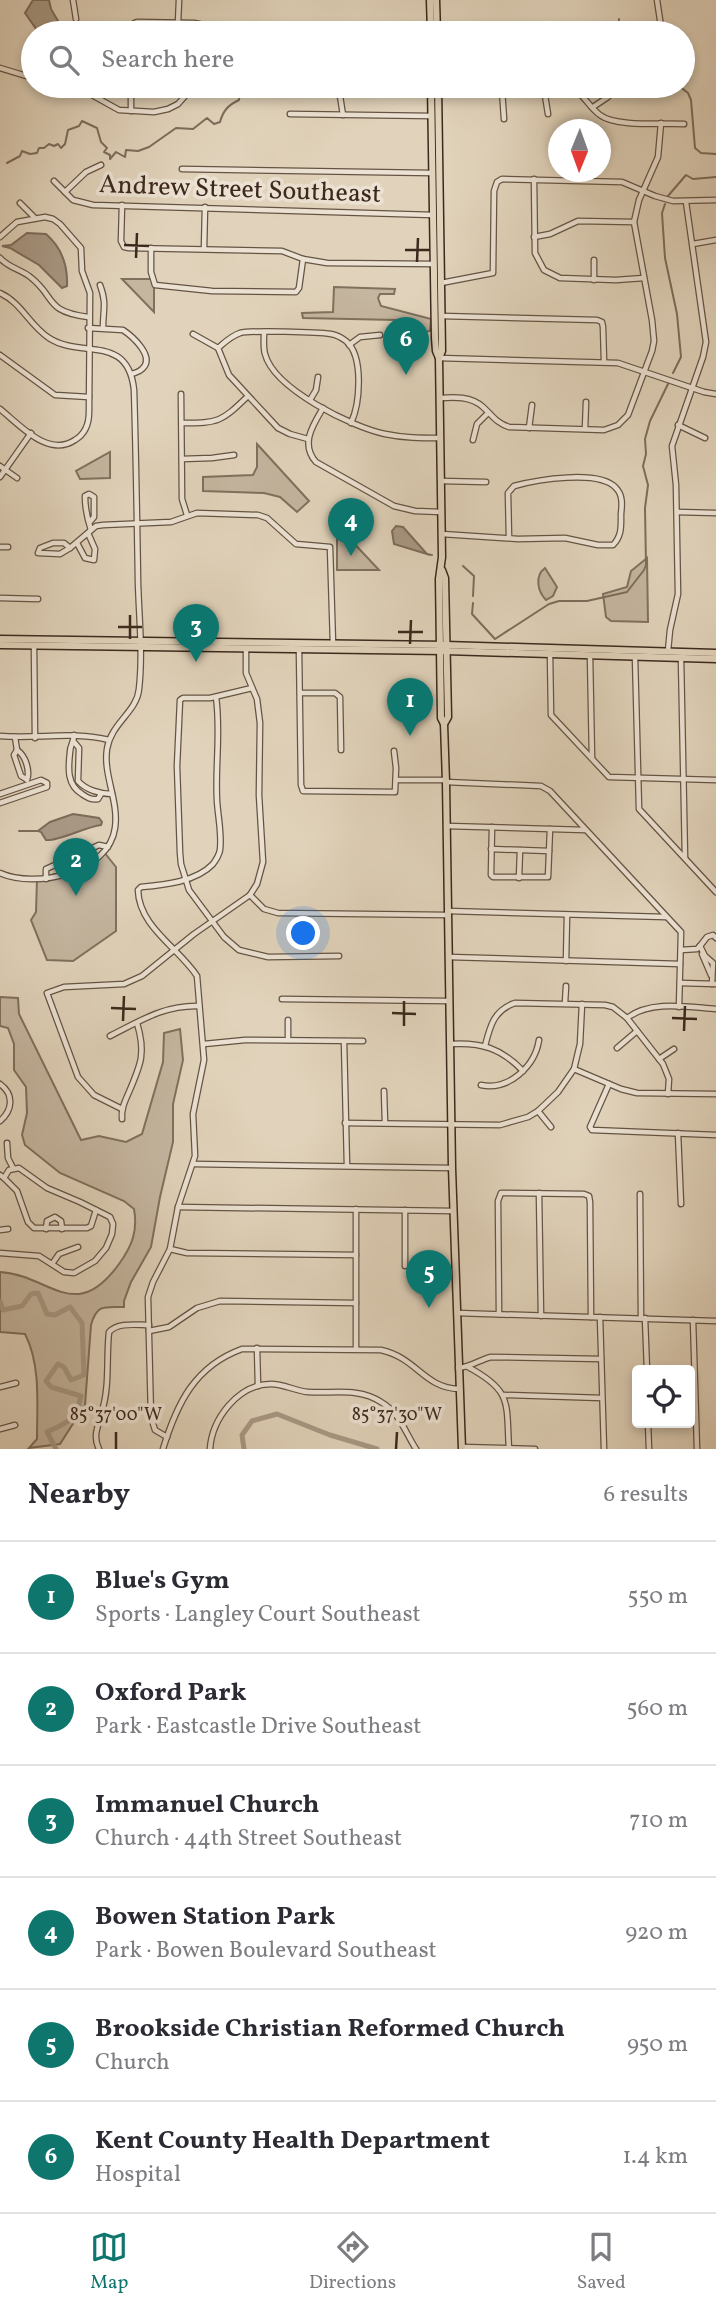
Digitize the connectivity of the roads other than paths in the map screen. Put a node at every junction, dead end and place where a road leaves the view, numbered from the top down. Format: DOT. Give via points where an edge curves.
graph roads {
  1 [pos="73,0"];
  2 [pos="179,0"];
  3 [pos="430,0"];
  4 [pos="436,0"];
  5 [pos="657,0"];
  6 [pos="76,19"];
  7 [pos="178,21"];
  8 [pos="430,21"];
  9 [pos="437,21"];
  10 [pos="660,21"];
  11 [pos="0,68"];
  12 [pos="21,74"];
  13 [pos="97,98"];
  14 [pos="131,98"];
  15 [pos="183,98"];
  16 [pos="341,98"];
  17 [pos="434,98"];
  18 [pos="437,98"];
  19 [pos="503,98"];
  20 [pos="545,98"];
  21 [pos="584,98"];
  22 [pos="606,98"];
  23 [pos="593,107"];
  24 [pos="131,111"];
  25 [pos="290,114"];
  26 [pos="548,114"];
  27 [pos="343,115"];
  28 [pos="432,116"];
  29 [pos="504,119"];
  30 [pos="661,123"];
  31 [pos="684,124"];
  32 [pos="432,145"];
  33 [pos="439,150"];
  34 [pos="101,165"];
  35 [pos="182,169"];
  36 [pos="432,173"];
  37 [pos="534,179"];
  38 [pos="54,181"];
  39 [pos="643,191"];
  40 [pos="65,192"];
  41 [pos="716,200"];
  42 [pos="686,202"];
  43 [pos="20,203"];
  44 [pos="122,205"];
  45 [pos="205,207"];
  46 [pos="433,215"];
  47 [pos="35,218"];
  48 [pos="634,222"];
  49 [pos="0,237"];
  50 [pos="534,237"];
  51 [pos="716,240"];
  52 [pos="693,244"];
  53 [pos="440,245"];
  54 [pos="151,248"];
  55 [pos="204,249"];
  56 [pos="0,258"];
  57 [pos="303,259"];
  58 [pos="434,260"];
  59 [pos="594,260"];
  60 [pos="645,278"];
  61 [pos="594,279"];
  62 [pos="441,283"];
  63 [pos="100,285"];
  64 [pos="0,293"];
  65 [pos="442,316"];
  66 [pos="88,317"];
  67 [pos="88,328"];
  68 [pos="103,328"];
  69 [pos="264,332"];
  70 [pos="193,334"];
  71 [pos="380,335"];
  72 [pos="349,345"];
  73 [pos="89,348"];
  74 [pos="218,348"];
  75 [pos="0,355"];
  76 [pos="439,358"];
  77 [pos="604,362"];
  78 [pos="645,370"];
  79 [pos="131,374"];
  80 [pos="318,377"];
  81 [pos="692,388"];
  82 [pos="181,394"];
  83 [pos="716,394"];
  84 [pos="89,397"];
  85 [pos="247,397"];
  86 [pos="439,398"];
  87 [pos="310,400"];
  88 [pos="586,402"];
  89 [pos="532,405"];
  90 [pos="323,408"];
  91 [pos="0,409"];
  92 [pos="488,413"];
  93 [pos="182,423"];
  94 [pos="351,423"];
  95 [pos="677,425"];
  96 [pos="529,428"];
  97 [pos="585,429"];
  98 [pos="31,433"];
  99 [pos="440,438"];
  100 [pos="705,438"];
  101 [pos="308,439"];
  102 [pos="473,440"];
  103 [pos="234,454"];
  104 [pos="182,458"];
  105 [pos="3,468"];
  106 [pos="0,477"];
  107 [pos="17,478"];
  108 [pos="440,481"];
  109 [pos="486,482"];
  110 [pos="441,512"];
  111 [pos="677,512"];
  112 [pos="716,513"];
  113 [pos="187,515"];
  114 [pos="89,523"];
  115 [pos="137,523"];
  116 [pos="90,532"];
  117 [pos="441,534"];
  118 [pos="509,538"];
  119 [pos="77,543"];
  120 [pos="0,547"];
  121 [pos="8,547"];
  122 [pos="70,548"];
  123 [pos="442,568"];
  124 [pos="439,584"];
  125 [pos="445,593"];
  126 [pos="0,598"];
  127 [pos="38,599"];
  128 [pos="0,639"];
  129 [pos="57,640"];
  130 [pos="69,640"];
  131 [pos="212,642"];
  132 [pos="255,643"];
  133 [pos="80,644"];
  134 [pos="333,644"];
  135 [pos="352,644"];
  136 [pos="0,645"];
  137 [pos="140,645"];
  138 [pos="34,646"];
  139 [pos="63,646"];
  140 [pos="508,647"];
  141 [pos="443,648"];
  142 [pos="191,649"];
  143 [pos="246,649"];
  144 [pos="299,650"];
  145 [pos="323,650"];
  146 [pos="344,650"];
  147 [pos="608,650"];
  148 [pos="548,651"];
  149 [pos="668,651"];
  150 [pos="688,652"];
  151 [pos="501,653"];
  152 [pos="716,653"];
  153 [pos="590,656"];
  154 [pos="601,656"];
  155 [pos="635,657"];
  156 [pos="658,657"];
  157 [pos="681,658"];
  158 [pos="716,659"];
  159 [pos="252,688"];
  160 [pos="300,693"];
  161 [pos="216,697"];
  162 [pos="441,705"];
  163 [pos="34,711"];
  164 [pos="43,712"];
  165 [pos="448,712"];
  166 [pos="444,724"];
  167 [pos="74,735"];
  168 [pos="0,736"];
  169 [pos="15,737"];
  170 [pos="35,738"];
  171 [pos="109,740"];
  172 [pos="74,742"];
  173 [pos="341,750"];
  174 [pos="394,751"];
  175 [pos="593,759"];
  176 [pos="638,778"];
  177 [pos="683,779"];
  178 [pos="397,780"];
  179 [pos="716,780"];
  180 [pos="446,781"];
  181 [pos="27,782"];
  182 [pos="0,794"];
  183 [pos="101,794"];
  184 [pos="112,794"];
  185 [pos="0,803"];
  186 [pos="447,826"];
  187 [pos="492,827"];
  188 [pos="550,829"];
  189 [pos="586,830"];
  190 [pos="108,847"];
  191 [pos="491,849"];
  192 [pos="520,850"];
  193 [pos="549,851"];
  194 [pos="685,859"];
  195 [pos="0,873"];
  196 [pos="519,877"];
  197 [pos="46,879"];
  198 [pos="185,879"];
  199 [pos="716,892"];
  200 [pos="250,895"];
  201 [pos="448,913"];
  202 [pos="568,915"];
  203 [pos="667,917"];
  204 [pos="213,920"];
  205 [pos="716,938"];
  206 [pos="701,948"];
  207 [pos="175,949"];
  208 [pos="681,950"];
  209 [pos="339,956"];
  210 [pos="449,957"];
  211 [pos="566,961"];
  212 [pos="680,964"];
  213 [pos="680,983"];
  214 [pos="714,984"];
  215 [pos="566,986"];
  216 [pos="282,999"];
  217 [pos="449,1001"];
  218 [pos="565,1003"];
  219 [pos="582,1004"];
  220 [pos="199,1006"];
  221 [pos="679,1007"];
  222 [pos="716,1009"];
  223 [pos="627,1018"];
  224 [pos="288,1020"];
  225 [pos="137,1023"];
  226 [pos="637,1031"];
  227 [pos="110,1036"];
  228 [pos="288,1040"];
  229 [pos="539,1040"];
  230 [pos="344,1041"];
  231 [pos="363,1041"];
  232 [pos="204,1044"];
  233 [pos="450,1044"];
  234 [pos="485,1046"];
  235 [pos="617,1048"];
  236 [pos="674,1049"];
  237 [pos="660,1059"];
  238 [pos="573,1069"];
  239 [pos="523,1071"];
  240 [pos="0,1084"];
  241 [pos="609,1084"];
  242 [pos="481,1085"];
  243 [pos="384,1091"];
  244 [pos="668,1094"];
  245 [pos="716,1094"];
  246 [pos="122,1110"];
  247 [pos="538,1111"];
  248 [pos="122,1119"];
  249 [pos="0,1121"];
  250 [pos="345,1123"];
  251 [pos="386,1124"];
  252 [pos="452,1125"];
  253 [pos="551,1127"];
  254 [pos="678,1133"];
  255 [pos="716,1135"];
  256 [pos="7,1143"];
  257 [pos="194,1164"];
  258 [pos="346,1167"];
  259 [pos="13,1168"];
  260 [pos="452,1168"];
  261 [pos="2,1177"];
  262 [pos="539,1193"];
  263 [pos="640,1194"];
  264 [pos="681,1204"];
  265 [pos="177,1207"];
  266 [pos="356,1209"];
  267 [pos="96,1210"];
  268 [pos="405,1210"];
  269 [pos="454,1211"];
  270 [pos="8,1229"];
  271 [pos="46,1229"];
  272 [pos="62,1229"];
  273 [pos="0,1230"];
  274 [pos="78,1247"];
  275 [pos="170,1249"];
  276 [pos="0,1252"];
  277 [pos="356,1255"];
  278 [pos="52,1264"];
  279 [pos="405,1266"];
  280 [pos="356,1303"];
  281 [pos="457,1313"];
  282 [pos="499,1314"];
  283 [pos="541,1315"];
  284 [pos="592,1317"];
  285 [pos="600,1317"];
  286 [pos="643,1318"];
  287 [pos="693,1320"];
  288 [pos="716,1321"];
  289 [pos="149,1328"];
  290 [pos="257,1348"];
  291 [pos="356,1348"];
  292 [pos="601,1359"];
  293 [pos="647,1365"];
  294 [pos="468,1367"];
  295 [pos="458,1368"];
  296 [pos="16,1383"];
  297 [pos="258,1386"];
  298 [pos="0,1387"];
  299 [pos="459,1390"];
  300 [pos="504,1395"];
  301 [pos="602,1398"];
  302 [pos="15,1425"];
  303 [pos="648,1428"];
  304 [pos="0,1429"];
  305 [pos="167,1437"];
  306 [pos="462,1448"];
  307 [pos="509,1448"];
  308 [pos="99,1449"];
  309 [pos="163,1449"];
  310 [pos="210,1449"];
  311 [pos="416,1449"];
  312 [pos="534,1449"];
  313 [pos="604,1449"];
  314 [pos="649,1449"];
  315 [pos="697,1449"];
  1 -- 6 [label="street"];
  2 -- 7 [label="street"];
  3 -- 8 [label="main road"];
  4 -- 9 [label="main road"];
  5 -- 10 [label="street"];
  11 -- 12 [label="street"];
  13 -- 24 [label="street"];
  14 -- 24 [label="street"];
  15 -- 24 [label="street" via="168,109"];
  16 -- 27 [label="street"];
  17 -- 28 [label="main road"];
  18 -- 33 [label="main road"];
  19 -- 29 [label="street"];
  20 -- 26 [label="street"];
  21 -- 23 [label="street"];
  22 -- 23 [label="street"];
  23 -- 30 [label="street" via="612,121"];
  25 -- 27 [label="street"];
  27 -- 28 [label="street"];
  28 -- 32 [label="main road"];
  30 -- 31 [label="street"];
  30 -- 39 [label="street" via="657,157"];
  32 -- 33 [label="main road"];
  32 -- 36 [label="main road"];
  33 -- 53 [label="main road"];
  34 -- 40 [label="street"];
  35 -- 36 [label="street"];
  36 -- 46 [label="main road"];
  37 -- 39 [label="street" via="622,182"];
  37 -- 50 [label="street"];
  37 -- 62 [label="street" via="497,182 493,273"];
  38 -- 40 [label="street, Andrew Street Southeast"];
  39 -- 42 [label="street"];
  39 -- 48 [label="street"];
  40 -- 44 [label="street, Andrew Street Southeast" via="83,204"];
  41 -- 42 [label="street"];
  42 -- 52 [label="street"];
  43 -- 47 [label="street"];
  44 -- 45 [label="street, Andrew Street Southeast"];
  44 -- 54 [label="street" via="122,244"];
  45 -- 46 [label="street, Andrew Street Southeast"];
  45 -- 55 [label="street"];
  46 -- 53 [label="main road" via="438,220"];
  46 -- 58 [label="main road"];
  47 -- 49 [label="street" via="17,222"];
  47 -- 66 [label="street" via="53,219 81,248 82,271 90,293"];
  48 -- 50 [label="street" via="578,221"];
  48 -- 60 [label="street"];
  50 -- 61 [label="street" via="539,263 552,275"];
  51 -- 52 [label="street"];
  52 -- 81 [label="street" via="706,342"];
  53 -- 62 [label="main road"];
  54 -- 55 [label="street"];
  54 -- 57 [label="street" via="150,272 155,285 212,291 296,292"];
  55 -- 57 [label="street" via="282,251"];
  56 -- 66 [label="street" via="33,279 58,310"];
  57 -- 58 [label="street" via="327,263"];
  58 -- 62 [label="main road"];
  58 -- 76 [label="main road"];
  59 -- 61 [label="street"];
  60 -- 61 [label="street"];
  60 -- 78 [label="street" via="654,341"];
  62 -- 65 [label="main road"];
  63 -- 68 [label="street" via="106,300"];
  64 -- 73 [label="street" via="18,304 52,340"];
  65 -- 76 [label="main road"];
  65 -- 77 [label="street" via="594,320 602,323"];
  66 -- 67 [label="street"];
  67 -- 68 [label="street"];
  67 -- 73 [label="street"];
  68 -- 79 [label="street" via="123,330 144,351 145,366"];
  69 -- 72 [label="street" via="327,334"];
  69 -- 74 [label="street" via="238,334"];
  69 -- 87 [label="street" via="269,364"];
  70 -- 74 [label="street"];
  71 -- 72 [label="street" via="360,337"];
  72 -- 94 [label="street" via="356,358 358,395"];
  73 -- 79 [label="street" via="115,355"];
  73 -- 84 [label="street"];
  74 -- 85 [label="street" via="229,375"];
  75 -- 84 [label="street" via="55,395"];
  76 -- 77 [label="street"];
  76 -- 86 [label="main road"];
  77 -- 78 [label="street"];
  78 -- 81 [label="street"];
  78 -- 97 [label="street" via="630,412 618,425"];
  79 -- 115 [label="street"];
  80 -- 87 [label="street"];
  81 -- 83 [label="street"];
  81 -- 95 [label="street"];
  82 -- 93 [label="street"];
  84 -- 98 [label="street" via="86,428 73,442 49,444"];
  85 -- 93 [label="street" via="222,420"];
  85 -- 101 [label="street" via="279,429"];
  86 -- 92 [label="street" via="471,400"];
  86 -- 99 [label="main road"];
  87 -- 90 [label="street"];
  88 -- 97 [label="street"];
  89 -- 96 [label="street"];
  90 -- 94 [label="street"];
  90 -- 101 [label="street"];
  91 -- 98 [label="street"];
  92 -- 96 [label="street" via="502,425"];
  92 -- 102 [label="street" via="477,423"];
  93 -- 104 [label="street"];
  94 -- 99 [label="street" via="404,437"];
  95 -- 100 [label="street"];
  95 -- 111 [label="street" via="671,453"];
  96 -- 97 [label="street"];
  98 -- 105 [label="street"];
  99 -- 108 [label="main road"];
  101 -- 110 [label="street" via="316,462 382,501 415,511"];
  103 -- 104 [label="street"];
  104 -- 113 [label="street"];
  105 -- 106 [label="street"];
  105 -- 107 [label="street"];
  108 -- 109 [label="street"];
  108 -- 110 [label="main road"];
  110 -- 117 [label="main road"];
  111 -- 112 [label="street"];
  111 -- 149 [label="street" via="678,603"];
  113 -- 115 [label="street" via="171,522"];
  113 -- 134 [label="street" via="258,514 293,543 328,545 332,550"];
  114 -- 114 [label="street" via="85,501 89,494 94,517"];
  114 -- 116 [label="street"];
  115 -- 116 [label="street" via="103,524"];
  115 -- 137 [label="street"];
  116 -- 119 [label="street"];
  116 -- 119 [label="street" via="94,559 85,558"];
  117 -- 118 [label="street"];
  117 -- 123 [label="main road"];
  118 -- 118 [label="street" via="565,538 613,545 620,537 621,495 614,485 588,478 514,486 508,493"];
  119 -- 122 [label="street"];
  120 -- 121 [label="street"];
  122 -- 122 [label="street" via="52,555 37,552 57,543"];
  123 -- 124 [label="main road"];
  123 -- 125 [label="main road"];
  124 -- 125 [label="main road"];
  124 -- 141 [label="main road"];
  125 -- 141 [label="main road"];
  126 -- 127 [label="street"];
  128 -- 129 [label="main road"];
  129 -- 130 [label="main road"];
  129 -- 138 [label="main road" via="37,641"];
  130 -- 133 [label="main road"];
  130 -- 139 [label="main road"];
  131 -- 132 [label="main road"];
  131 -- 137 [label="main road"];
  131 -- 142 [label="main road"];
  132 -- 134 [label="main road"];
  132 -- 143 [label="main road"];
  133 -- 137 [label="main road"];
  133 -- 139 [label="main road"];
  134 -- 135 [label="main road"];
  134 -- 145 [label="main road"];
  135 -- 141 [label="main road"];
  135 -- 146 [label="main road"];
  136 -- 138 [label="main road"];
  137 -- 142 [label="main road"];
  137 -- 171 [label="street" via="138,697"];
  138 -- 139 [label="main road"];
  138 -- 163 [label="street"];
  140 -- 141 [label="main road"];
  140 -- 148 [label="main road"];
  140 -- 151 [label="main road"];
  141 -- 146 [label="main road"];
  141 -- 151 [label="main road"];
  141 -- 162 [label="main road"];
  141 -- 165 [label="main road"];
  142 -- 143 [label="main road"];
  143 -- 144 [label="main road"];
  143 -- 159 [label="street" via="246,673"];
  144 -- 145 [label="main road"];
  144 -- 160 [label="street"];
  145 -- 146 [label="main road"];
  147 -- 148 [label="main road"];
  147 -- 149 [label="main road"];
  147 -- 154 [label="main road"];
  148 -- 151 [label="main road"];
  148 -- 153 [label="main road"];
  148 -- 175 [label="street" via="551,715"];
  149 -- 150 [label="main road"];
  149 -- 156 [label="main road"];
  150 -- 152 [label="main road"];
  150 -- 157 [label="main road"];
  153 -- 154 [label="main road"];
  153 -- 175 [label="street"];
  154 -- 155 [label="main road"];
  155 -- 156 [label="main road"];
  155 -- 176 [label="street"];
  156 -- 157 [label="main road"];
  157 -- 158 [label="main road"];
  157 -- 177 [label="street"];
  159 -- 161 [label="street"];
  159 -- 200 [label="street" via="260,723 263,862"];
  160 -- 173 [label="street" via="340,697"];
  160 -- 178 [label="street" via="303,791 395,792"];
  161 -- 198 [label="street" via="220,849 214,863"];
  161 -- 198 [label="street" via="180,699 177,786"];
  162 -- 165 [label="main road"];
  162 -- 166 [label="main road"];
  163 -- 164 [label="street"];
  163 -- 170 [label="street"];
  165 -- 166 [label="main road"];
  166 -- 180 [label="main road"];
  167 -- 170 [label="street"];
  167 -- 171 [label="street"];
  167 -- 172 [label="street"];
  168 -- 169 [label="street"];
  169 -- 170 [label="street"];
  169 -- 181 [label="street" via="14,755"];
  171 -- 184 [label="street"];
  172 -- 183 [label="street" via="79,748 78,781"];
  172 -- 183 [label="street" via="70,748 72,788 91,800"];
  174 -- 178 [label="street"];
  175 -- 176 [label="street" via="609,777"];
  176 -- 177 [label="street"];
  176 -- 194 [label="street" via="639,809"];
  177 -- 179 [label="street"];
  177 -- 194 [label="street"];
  178 -- 180 [label="street"];
  180 -- 186 [label="main road"];
  180 -- 189 [label="street" via="543,786"];
  181 -- 182 [label="street"];
  181 -- 185 [label="street" via="44,780 48,785"];
  183 -- 184 [label="street"];
  184 -- 190 [label="street" via="115,828"];
  186 -- 187 [label="street"];
  186 -- 201 [label="main road"];
  187 -- 188 [label="street"];
  187 -- 191 [label="street"];
  188 -- 189 [label="street"];
  188 -- 193 [label="street"];
  189 -- 203 [label="street"];
  190 -- 197 [label="street" via="85,866"];
  190 -- 197 [label="street" via="99,845 46,869"];
  191 -- 192 [label="street"];
  191 -- 196 [label="street" via="491,877"];
  192 -- 193 [label="street"];
  192 -- 196 [label="street"];
  193 -- 196 [label="street" via="548,877"];
  194 -- 199 [label="street"];
  195 -- 197 [label="street"];
  198 -- 204 [label="street"];
  198 -- 207 [label="street" via="139,888 138,894 145,915"];
  200 -- 201 [label="street" via="264,909 278,913"];
  200 -- 204 [label="street"];
  201 -- 202 [label="street"];
  201 -- 210 [label="main road"];
  202 -- 203 [label="street"];
  202 -- 211 [label="street"];
  203 -- 208 [label="street" via="681,932"];
  204 -- 207 [label="street"];
  204 -- 209 [label="street" via="231,945 251,954"];
  205 -- 206 [label="street" via="707,937"];
  206 -- 208 [label="street"];
  206 -- 214 [label="street" via="713,963"];
  207 -- 220 [label="street" via="197,976"];
  207 -- 246 [label="street" via="146,974 124,984 64,987 47,993 78,1077 99,1099"];
  208 -- 212 [label="street"];
  210 -- 211 [label="street"];
  210 -- 217 [label="main road"];
  211 -- 212 [label="street"];
  212 -- 213 [label="street"];
  213 -- 214 [label="street"];
  213 -- 221 [label="street"];
  215 -- 218 [label="street"];
  216 -- 217 [label="street"];
  217 -- 233 [label="main road"];
  218 -- 219 [label="street"];
  218 -- 234 [label="street" via="507,1005 495,1016"];
  219 -- 223 [label="street" via="613,1007"];
  219 -- 238 [label="street" via="580,1044"];
  220 -- 225 [label="street" via="171,1007"];
  220 -- 232 [label="street"];
  221 -- 222 [label="street"];
  221 -- 223 [label="street" via="649,1007"];
  223 -- 226 [label="street"];
  224 -- 228 [label="street"];
  225 -- 227 [label="street"];
  225 -- 246 [label="street" via="143,1057"];
  226 -- 235 [label="street"];
  226 -- 237 [label="street"];
  228 -- 230 [label="street"];
  228 -- 232 [label="street"];
  229 -- 239 [label="street" via="534,1058"];
  230 -- 231 [label="street"];
  230 -- 250 [label="street"];
  232 -- 257 [label="street" via="204,1068 193,1114"];
  233 -- 234 [label="street"];
  233 -- 252 [label="main road"];
  234 -- 239 [label="street" via="507,1056"];
  236 -- 237 [label="street"];
  237 -- 244 [label="street"];
  238 -- 241 [label="street"];
  238 -- 247 [label="street"];
  239 -- 242 [label="street" via="502,1084"];
  240 -- 249 [label="street" via="11,1100"];
  241 -- 244 [label="street" via="637,1093"];
  241 -- 254 [label="street" via="592,1130"];
  243 -- 251 [label="street"];
  244 -- 245 [label="street"];
  246 -- 248 [label="street"];
  247 -- 252 [label="street" via="510,1124"];
  247 -- 253 [label="street"];
  250 -- 251 [label="street"];
  250 -- 258 [label="street"];
  251 -- 252 [label="street"];
  252 -- 260 [label="main road"];
  254 -- 255 [label="street"];
  254 -- 264 [label="street"];
  256 -- 259 [label="street"];
  257 -- 258 [label="street"];
  257 -- 265 [label="street"];
  258 -- 260 [label="street"];
  259 -- 261 [label="street"];
  259 -- 267 [label="street"];
  260 -- 269 [label="main road"];
  261 -- 271 [label="street" via="17,1191 29,1224"];
  262 -- 282 [label="street" via="501,1193 498,1200"];
  262 -- 283 [label="street"];
  262 -- 284 [label="street" via="589,1196"];
  263 -- 286 [label="street"];
  265 -- 266 [label="street"];
  265 -- 275 [label="street"];
  266 -- 268 [label="street"];
  266 -- 277 [label="street"];
  267 -- 272 [label="street" via="89,1227"];
  267 -- 278 [label="street" via="112,1220 110,1240 91,1264 68,1273"];
  268 -- 269 [label="street"];
  268 -- 279 [label="street"];
  269 -- 281 [label="main road"];
  270 -- 273 [label="street"];
  271 -- 272 [label="street"];
  271 -- 272 [label="street" via="47,1221 55,1217"];
  274 -- 278 [label="street" via="59,1254"];
  275 -- 277 [label="street"];
  275 -- 289 [label="street" via="149,1291"];
  276 -- 278 [label="street" via="39,1256"];
  277 -- 280 [label="street"];
  280 -- 289 [label="street" via="220,1301 197,1308 169,1327"];
  280 -- 291 [label="street"];
  281 -- 282 [label="street"];
  281 -- 295 [label="main road"];
  282 -- 283 [label="street"];
  283 -- 284 [label="street"];
  284 -- 285 [label="street"];
  285 -- 286 [label="street"];
  285 -- 292 [label="street"];
  286 -- 287 [label="street"];
  286 -- 293 [label="street"];
  287 -- 288 [label="street"];
  287 -- 315 [label="street"];
  289 -- 305 [label="street" via="151,1417 155,1430"];
  289 -- 308 [label="street" via="114,1327 109,1332 108,1386 96,1432"];
  290 -- 291 [label="street"];
  290 -- 297 [label="street"];
  290 -- 305 [label="street" via="224,1356 201,1374 187,1390"];
  291 -- 299 [label="street" via="398,1355 440,1387"];
  292 -- 294 [label="street" via="501,1356"];
  292 -- 301 [label="street"];
  294 -- 295 [label="street"];
  294 -- 300 [label="street" via="484,1375"];
  295 -- 299 [label="main road"];
  296 -- 298 [label="street"];
  297 -- 310 [label="street" via="230,1403 213,1432"];
  297 -- 311 [label="street" via="367,1394 392,1410"];
  299 -- 306 [label="main road"];
  300 -- 301 [label="street"];
  300 -- 307 [label="street"];
  301 -- 313 [label="street"];
  302 -- 304 [label="street"];
  303 -- 314 [label="street"];
  305 -- 309 [label="street"];
  306 -- 307 [label="street"];
  307 -- 312 [label="street"];
}
